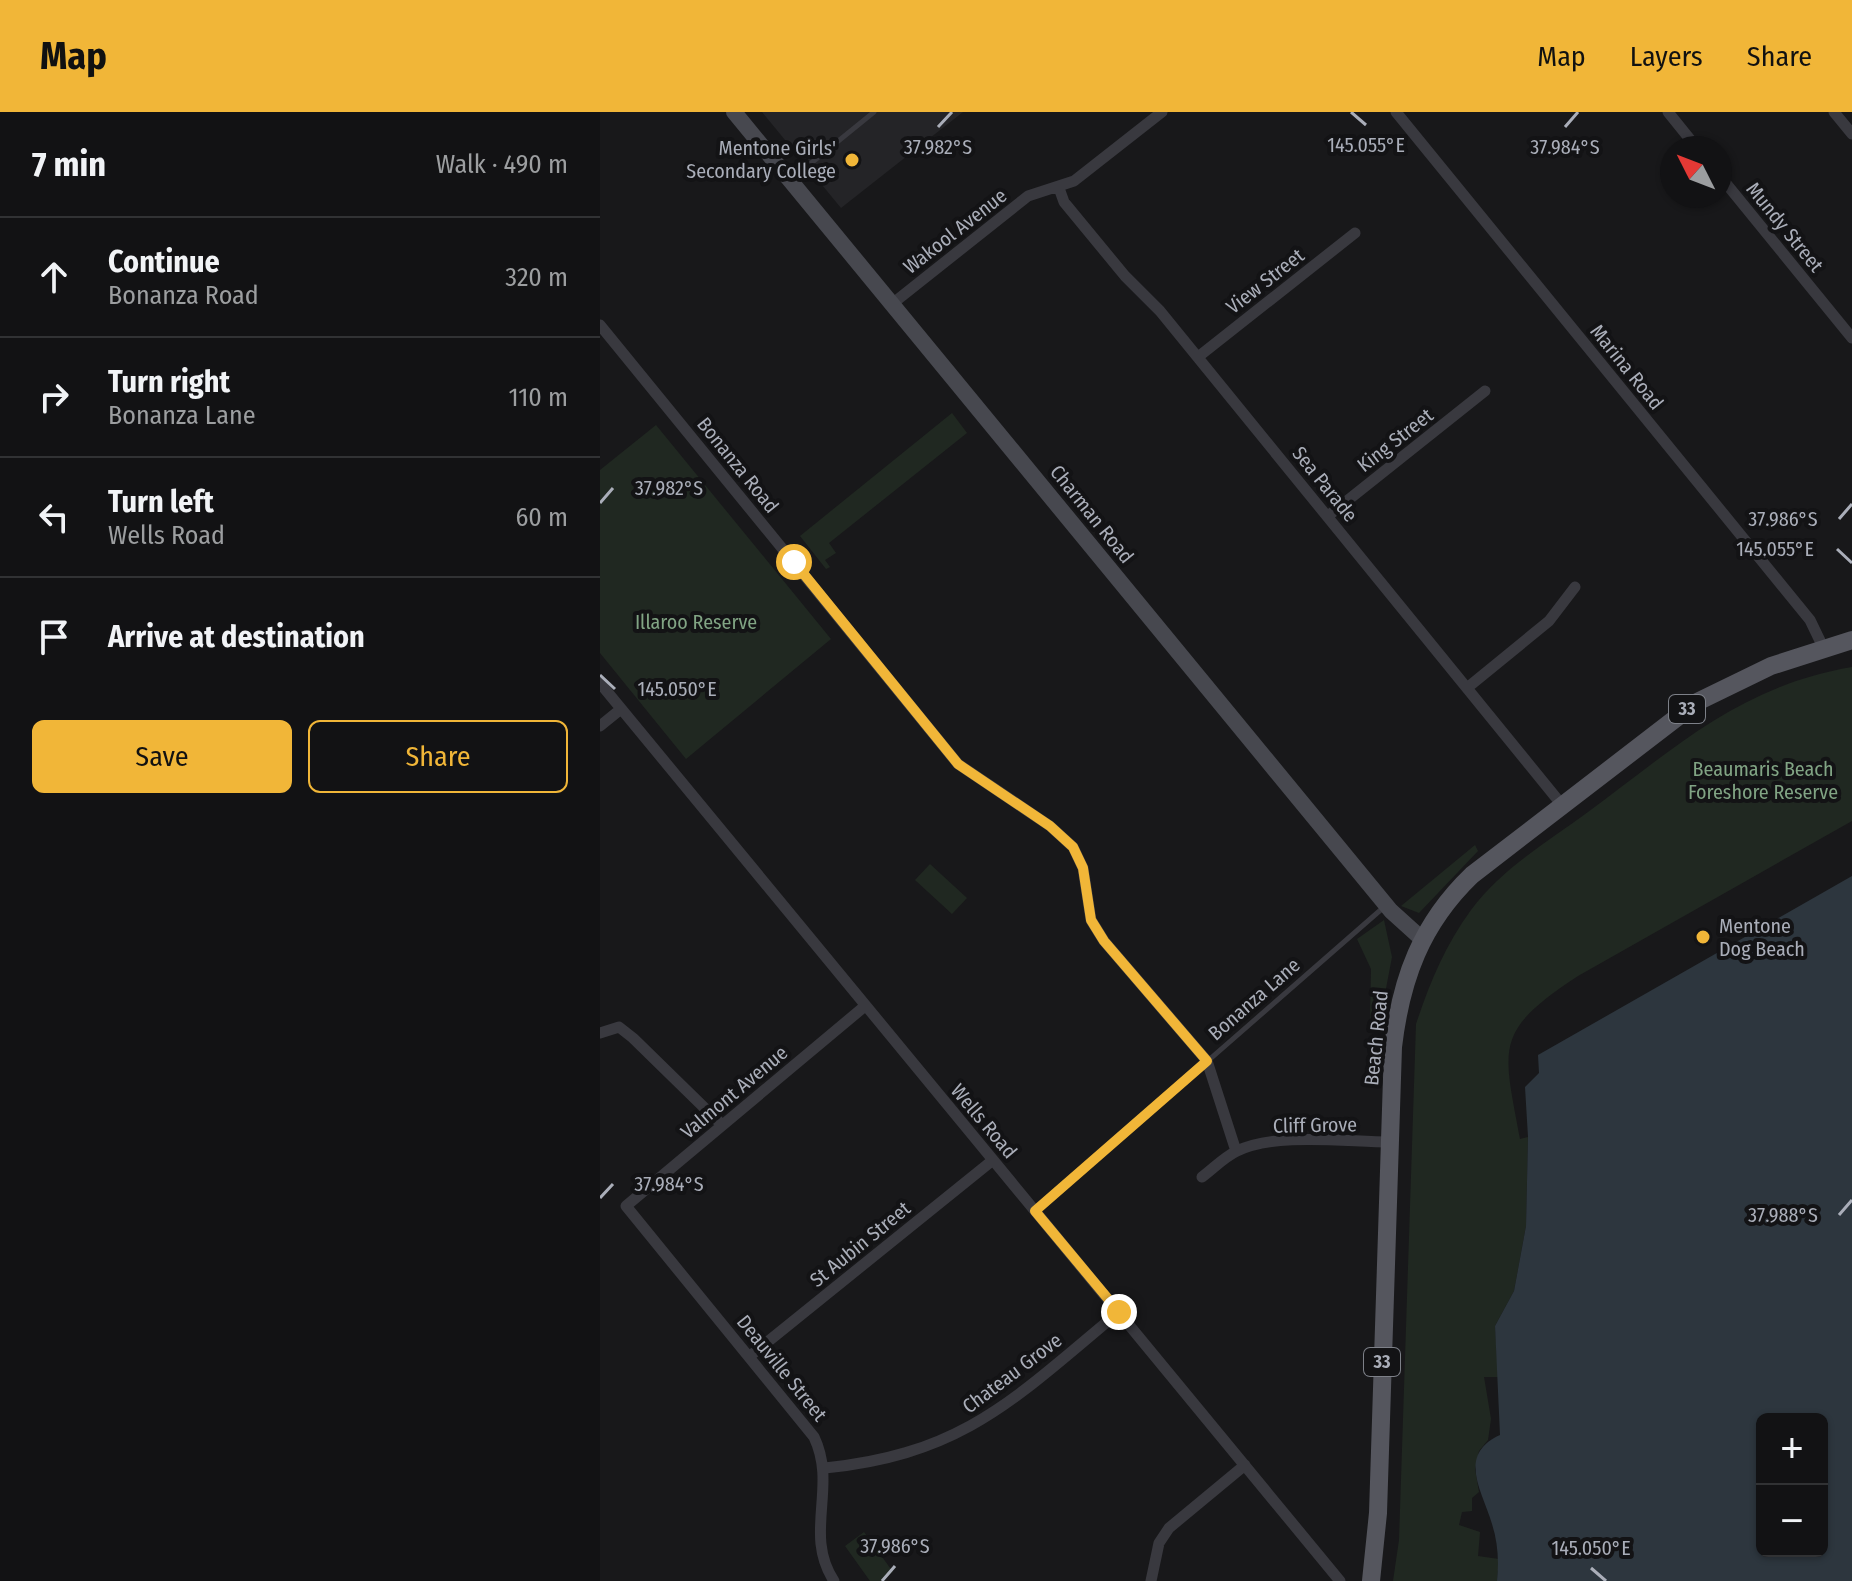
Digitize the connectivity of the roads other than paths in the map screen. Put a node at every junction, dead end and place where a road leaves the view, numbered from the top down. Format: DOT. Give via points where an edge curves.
graph roads {
  1 [pos="734,112"];
  2 [pos="874,112"];
  3 [pos="1162,112"];
  4 [pos="1396,112"];
  5 [pos="1668,112"];
  6 [pos="1834,112"];
  7 [pos="1852,134"];
  8 [pos="1687,136"];
  9 [pos="790,180"];
  10 [pos="1059,188"];
  11 [pos="1732,191"];
  12 [pos="1355,233"];
  13 [pos="892,304"];
  14 [pos="600,325"];
  15 [pos="1852,338"];
  16 [pos="1198,357"];
  17 [pos="1485,391"];
  18 [pos="1328,516"];
  19 [pos="1575,587"];
  20 [pos="1852,640"];
  21 [pos="1824,649"];
  22 [pos="600,683"];
  23 [pos="1467,688"];
  24 [pos="621,709"];
  25 [pos="600,726"];
  26 [pos="1562,805"];
  27 [pos="1386,905"];
  28 [pos="1422,939"];
  29 [pos="865,1006"];
  30 [pos="600,1033"];
  31 [pos="1207,1061"];
  32 [pos="722,1125"];
  33 [pos="1390,1142"];
  34 [pos="1236,1151"];
  35 [pos="993,1160"];
  36 [pos="1202,1177"];
  37 [pos="626,1206"];
  38 [pos="1035,1211"];
  39 [pos="1119,1312"];
  40 [pos="750,1356"];
  41 [pos="1245,1465"];
  42 [pos="825,1468"];
  43 [pos="831,1580"];
  44 [pos="1151,1581"];
  45 [pos="1340,1581"];
  46 [pos="1371,1581"];
  1 -- 9 [label="main road, Charman Road"];
  2 -- 9 [label="lane"];
  3 -- 10 [label="street, Wakool Avenue"];
  4 -- 21 [label="street, Marina Road" via="1810,620"];
  5 -- 8 [label="street"];
  6 -- 7 [label="street"];
  9 -- 13 [label="main road, Charman Road"];
  10 -- 13 [label="street, Wakool Avenue" via="1028,196"];
  10 -- 16 [label="street, Sea Parade" via="1064,202"];
  11 -- 15 [label="street, Mundy Street"];
  12 -- 16 [label="street, View Street"];
  13 -- 27 [label="main road, Charman Road"];
  14 -- 31 [label="street, Bonanza Road" via="958,764 1073,847 1083,868 1091,920 1104,941"];
  16 -- 18 [label="street, Sea Parade"];
  17 -- 18 [label="street, King Street"];
  18 -- 23 [label="street, Sea Parade"];
  19 -- 23 [label="street" via="1549,621"];
  20 -- 21 [label="main road, Beach Road / 33"];
  21 -- 26 [label="main road, Beach Road / 33" via="1712,693"];
  22 -- 24 [label="street, Wells Road"];
  23 -- 26 [label="street, Sea Parade"];
  24 -- 25 [label="street"];
  24 -- 29 [label="street, Wells Road"];
  26 -- 28 [label="main road, Beach Road / 33" via="1472,875 1445,903"];
  27 -- 28 [label="main road, Charman Road"];
  27 -- 31 [label="lane, Bonanza Lane"];
  28 -- 33 [label="main road, Beach Road / 33" via="1399,1000"];
  29 -- 32 [label="street, Valmont Avenue"];
  29 -- 35 [label="street, Wells Road"];
  30 -- 32 [label="street" via="619,1027"];
  31 -- 34 [label="street, Bonanza Road"];
  31 -- 38 [label="lane, Bonanza Lane"];
  32 -- 37 [label="street, Valmont Avenue"];
  33 -- 34 [label="street, Cliff Grove" via="1286,1141"];
  33 -- 46 [label="main road, Beach Road / 33" via="1378,1513"];
  34 -- 36 [label="street, Cliff Grove"];
  35 -- 38 [label="street, Wells Road"];
  35 -- 40 [label="street, St Aubin Street"];
  37 -- 40 [label="street, Deauville Street"];
  38 -- 39 [label="street, Wells Road"];
  39 -- 41 [label="street, Wells Road"];
  39 -- 42 [label="street, Chateau Grove" via="1018,1395 956,1435 912,1453"];
  40 -- 42 [label="street, Deauville Street" via="814,1437"];
  41 -- 44 [label="street" via="1169,1528 1159,1543"];
  41 -- 45 [label="street, Wells Road"];
  42 -- 43 [label="street, Deauville Street" via="819,1535"];
}
